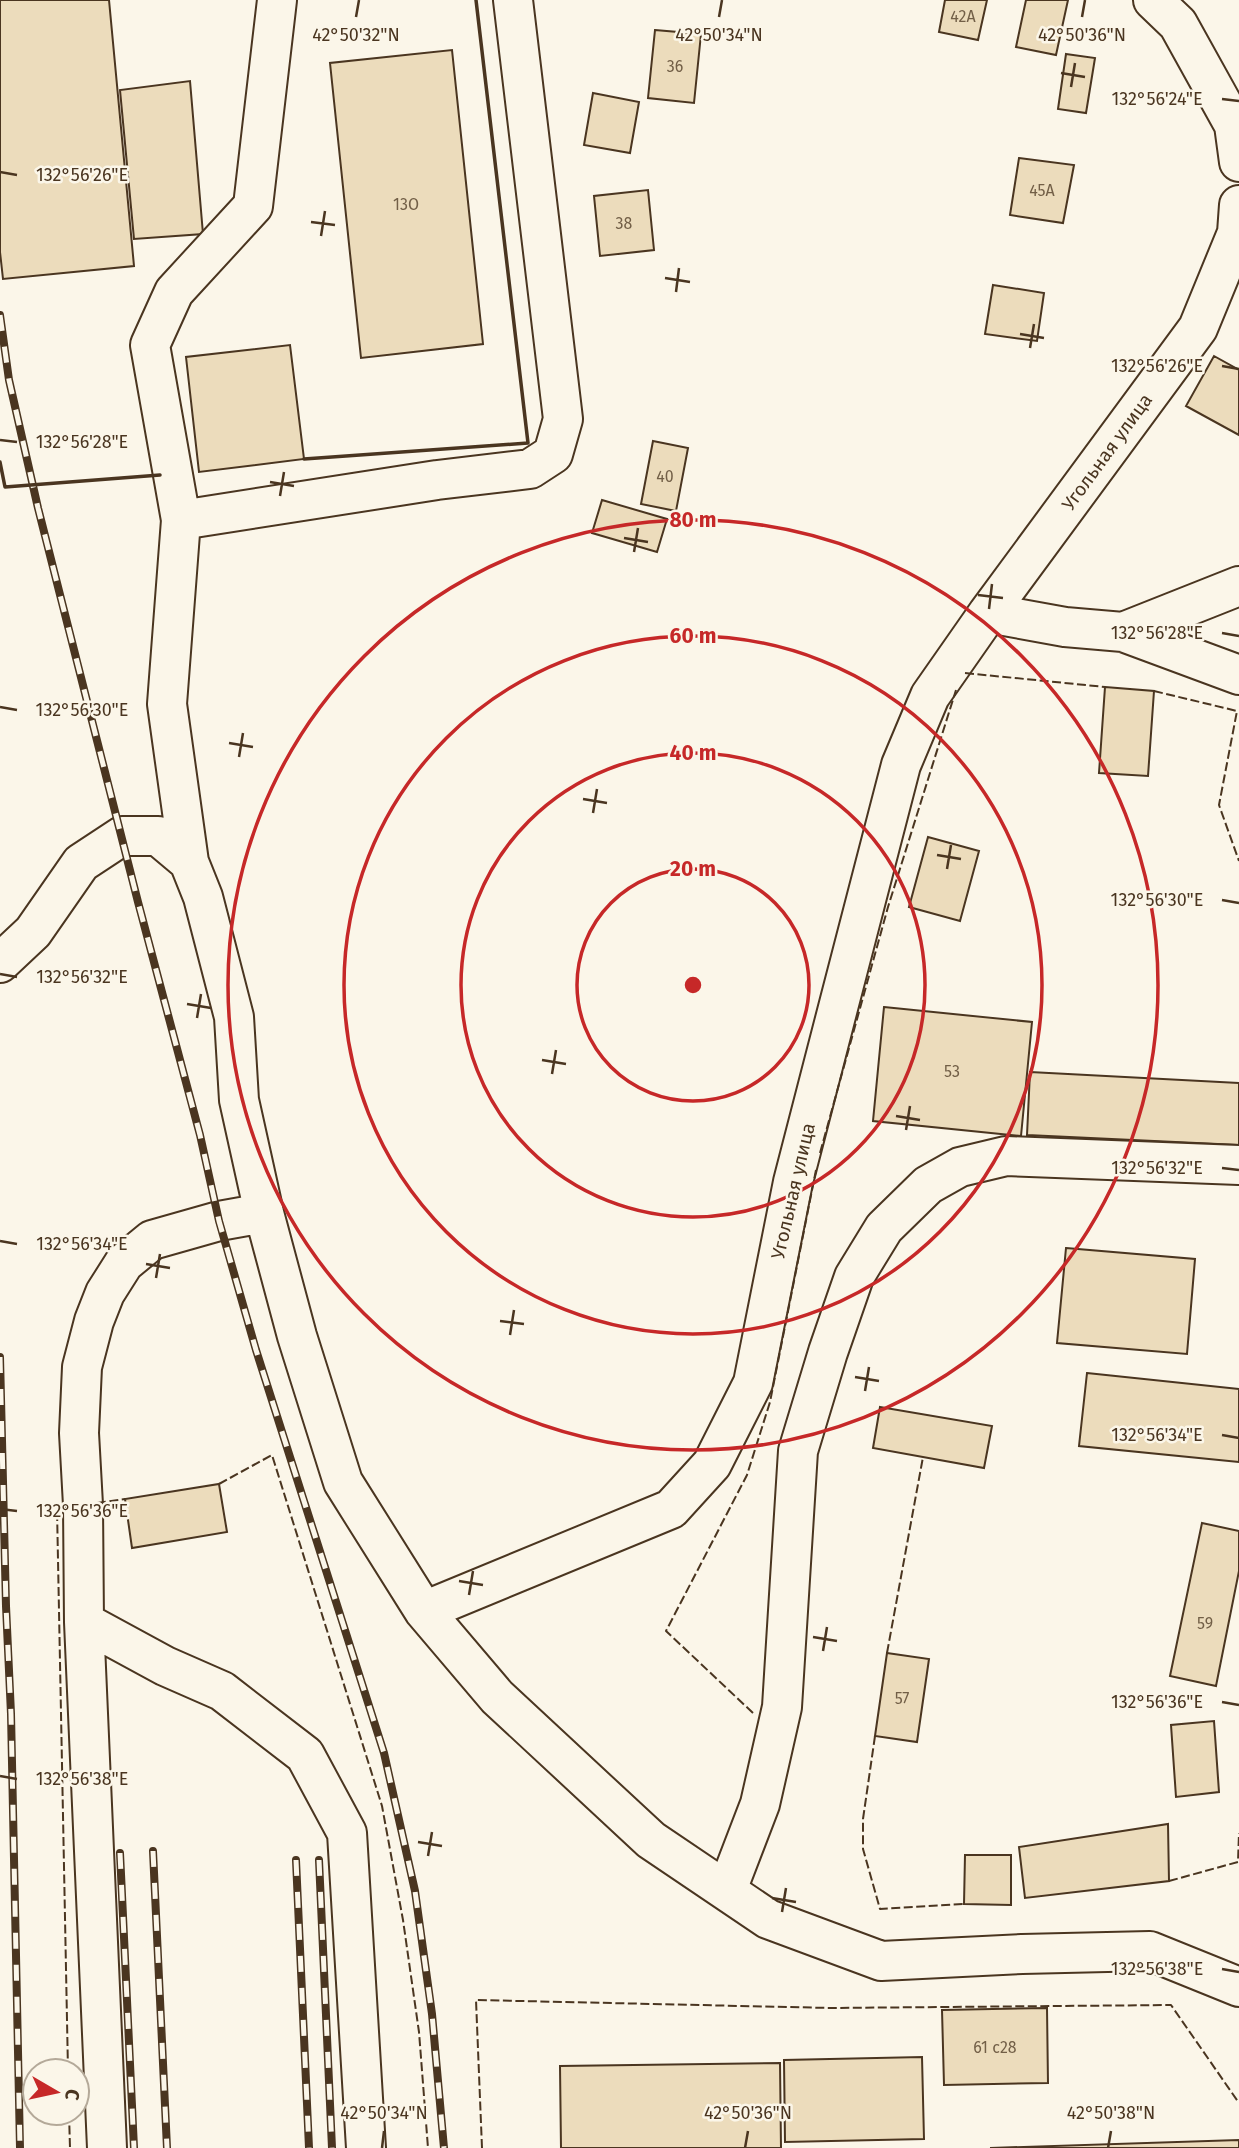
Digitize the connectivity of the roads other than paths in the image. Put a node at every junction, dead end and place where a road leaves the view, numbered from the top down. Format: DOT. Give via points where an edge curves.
graph roads {
  1 [pos="277,0"];
  2 [pos="513,0"];
  3 [pos="1153,0"];
  4 [pos="1239,162"];
  5 [pos="1239,205"];
  6 [pos="181,520"];
  7 [pos="1239,586"];
  8 [pos="988,613"];
  9 [pos="1123,632"];
  10 [pos="1239,675"];
  11 [pos="189,862"];
  12 [pos="0,963"];
  13 [pos="1239,1165"];
  14 [pos="264,1213"];
  15 [pos="424,1611"];
  16 [pos="84,1622"];
  17 [pos="727,1889"];
  18 [pos="1239,1987"];
  19 [pos="107,2148"];
  20 [pos="366,2148"];
  1 -- 6 [label="street" via="253,206 174,292 150,345"];
  2 -- 6 [label="street" via="563,419 553,454 530,469"];
  3 -- 4 [label="street" via="1178,24 1234,125"];
  5 -- 8 [label="street, Угольная улица" via="1237,233 1198,328"];
  6 -- 11 [label="street" via="167,704"];
  7 -- 9 [label="street"];
  8 -- 9 [label="street"];
  8 -- 15 [label="street, Угольная улица" via="930,696 901,765 793,1182 753,1383 712,1464 671,1509"];
  9 -- 10 [label="street"];
  11 -- 12 [label="street" via="158,836 121,836 81,863 33,932"];
  11 -- 14 [label="street" via="204,897 234,1017 239,1100"];
  13 -- 17 [label="street" via="1006,1156 960,1167 928,1185 884,1228 854,1277 798,1451 782,1707 760,1804"];
  14 -- 15 [label="street" via="343,1482"];
  14 -- 16 [label="street" via="152,1240 124,1263 105,1293 82,1367 79,1433"];
  15 -- 17 [label="street" via="497,1697 632,1822"];
  16 -- 19 [label="street"];
  16 -- 20 [label="street" via="222,1691 305,1755 347,1833"];
  17 -- 18 [label="street" via="768,1919 881,1961 1150,1951"];
}
